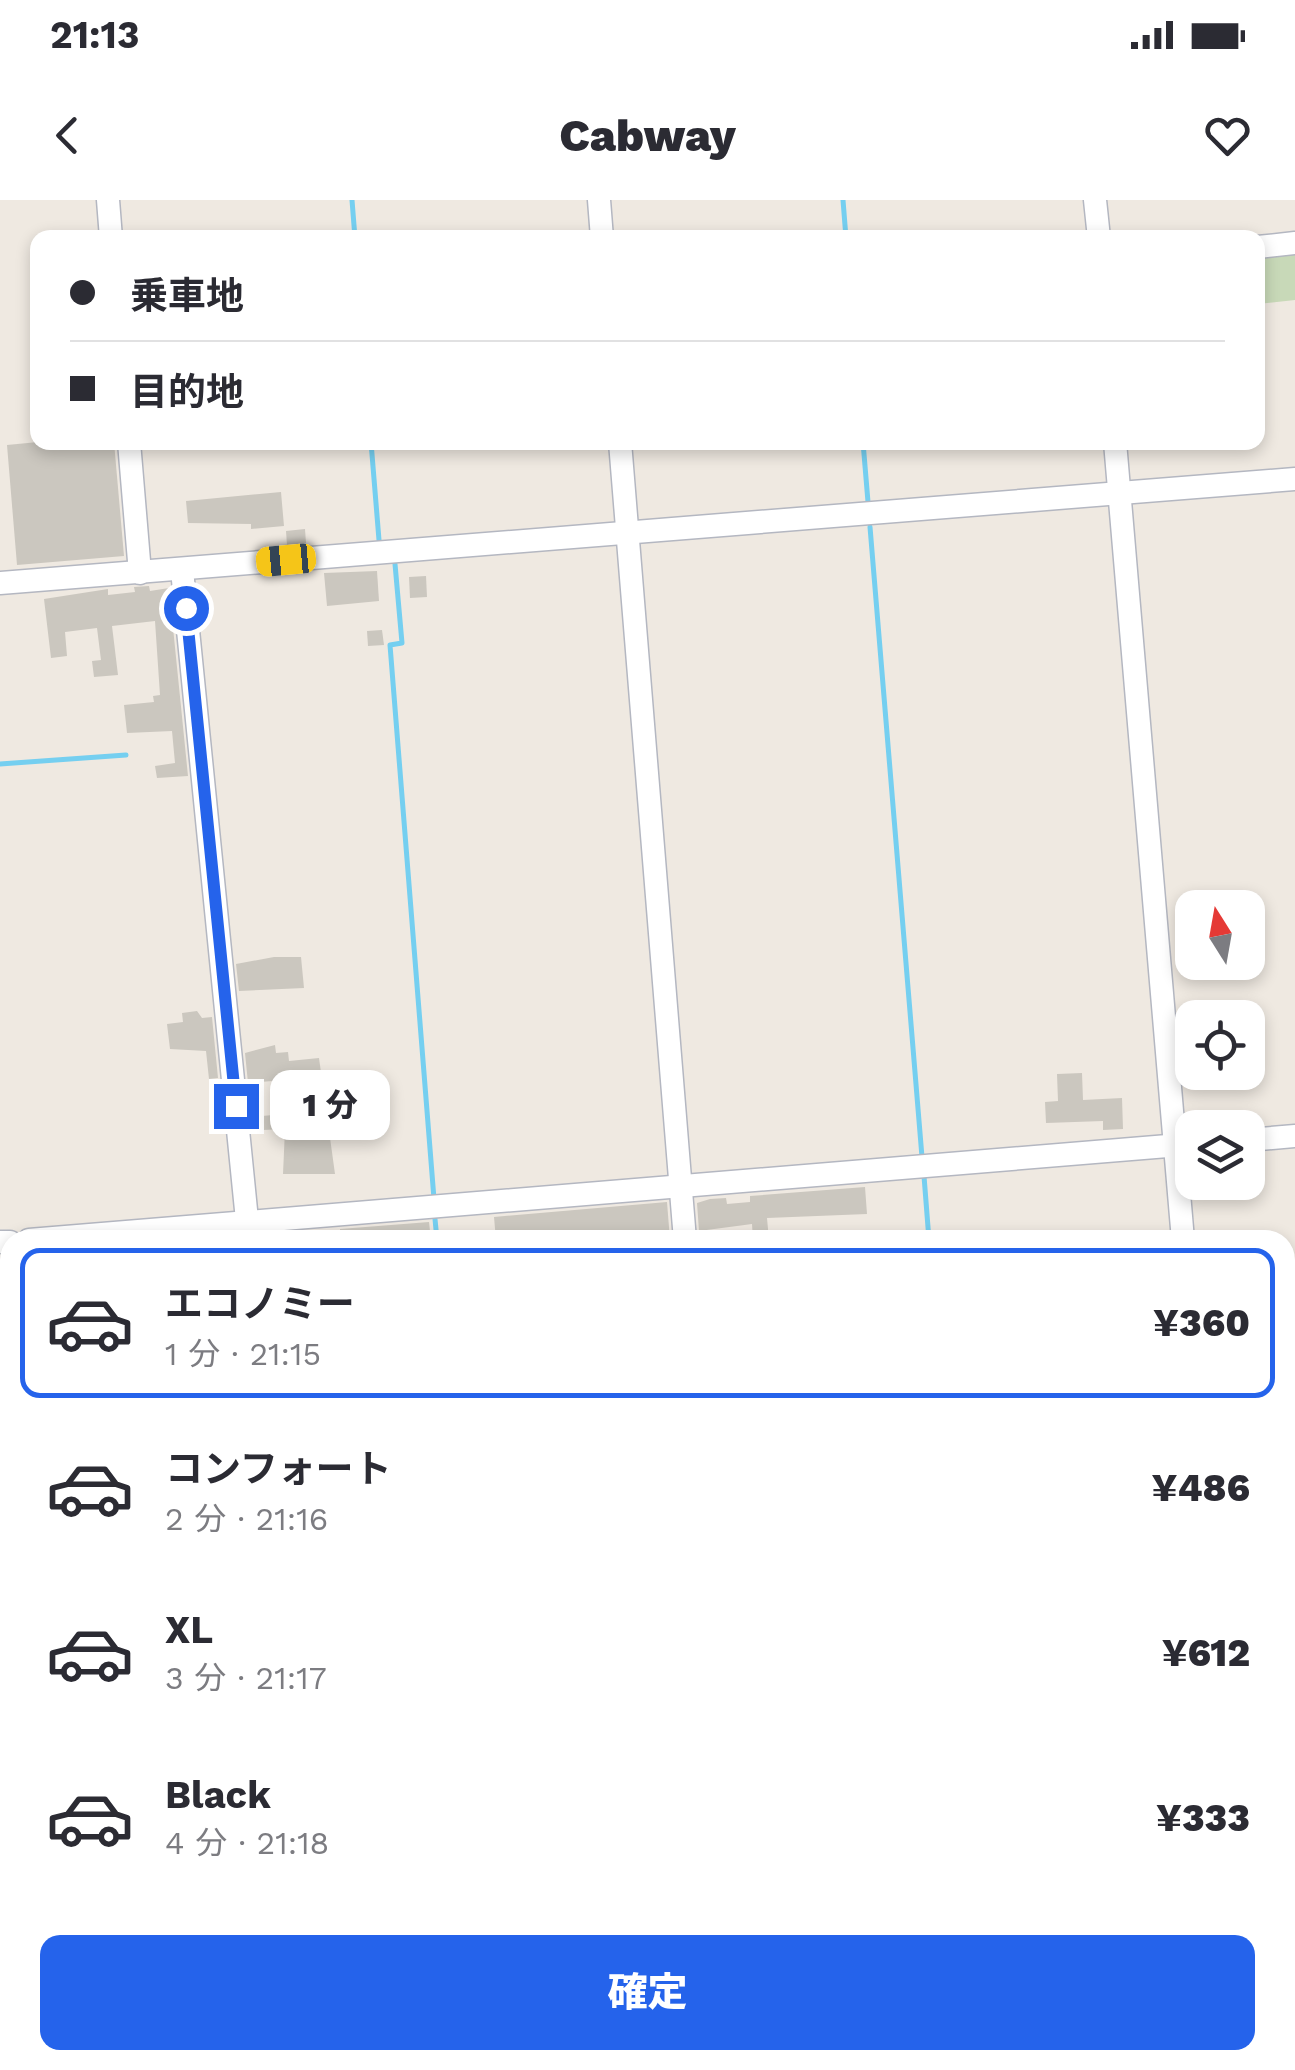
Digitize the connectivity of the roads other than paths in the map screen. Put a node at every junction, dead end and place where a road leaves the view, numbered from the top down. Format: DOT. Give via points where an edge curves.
graph roads {
  1 [pos="108,200"];
  2 [pos="599,200"];
  3 [pos="1096,200"];
  4 [pos="111,230"];
  5 [pos="601,230"];
  6 [pos="1098,230"];
  7 [pos="1295,243"];
  8 [pos="1265,245"];
  9 [pos="130,450"];
  10 [pos="621,450"];
  11 [pos="1116,450"];
  12 [pos="1295,479"];
  13 [pos="1120,493"];
  14 [pos="627,532"];
  15 [pos="182,570"];
  16 [pos="140,572"];
  17 [pos="0,584"];
  18 [pos="1181,1110"];
  19 [pos="1295,1136"];
  20 [pos="1265,1139"];
  21 [pos="1175,1146"];
  22 [pos="681,1188"];
  23 [pos="1183,1200"];
  24 [pos="248,1230"];
  25 [pos="258,1230"];
  26 [pos="685,1230"];
  27 [pos="1183,1230"];
  1 -- 4 [label="street"];
  2 -- 5 [label="street"];
  3 -- 6 [label="street"];
  7 -- 8 [label="street"];
  9 -- 16 [label="street"];
  10 -- 14 [label="street"];
  11 -- 13 [label="street"];
  12 -- 13 [label="street"];
  13 -- 14 [label="street"];
  13 -- 18 [label="street"];
  14 -- 15 [label="street"];
  14 -- 22 [label="street"];
  15 -- 16 [label="street"];
  15 -- 24 [label="street"];
  16 -- 17 [label="street"];
  19 -- 20 [label="street"];
  21 -- 22 [label="street"];
  22 -- 25 [label="street"];
  22 -- 26 [label="street"];
  23 -- 27 [label="street"];
}
